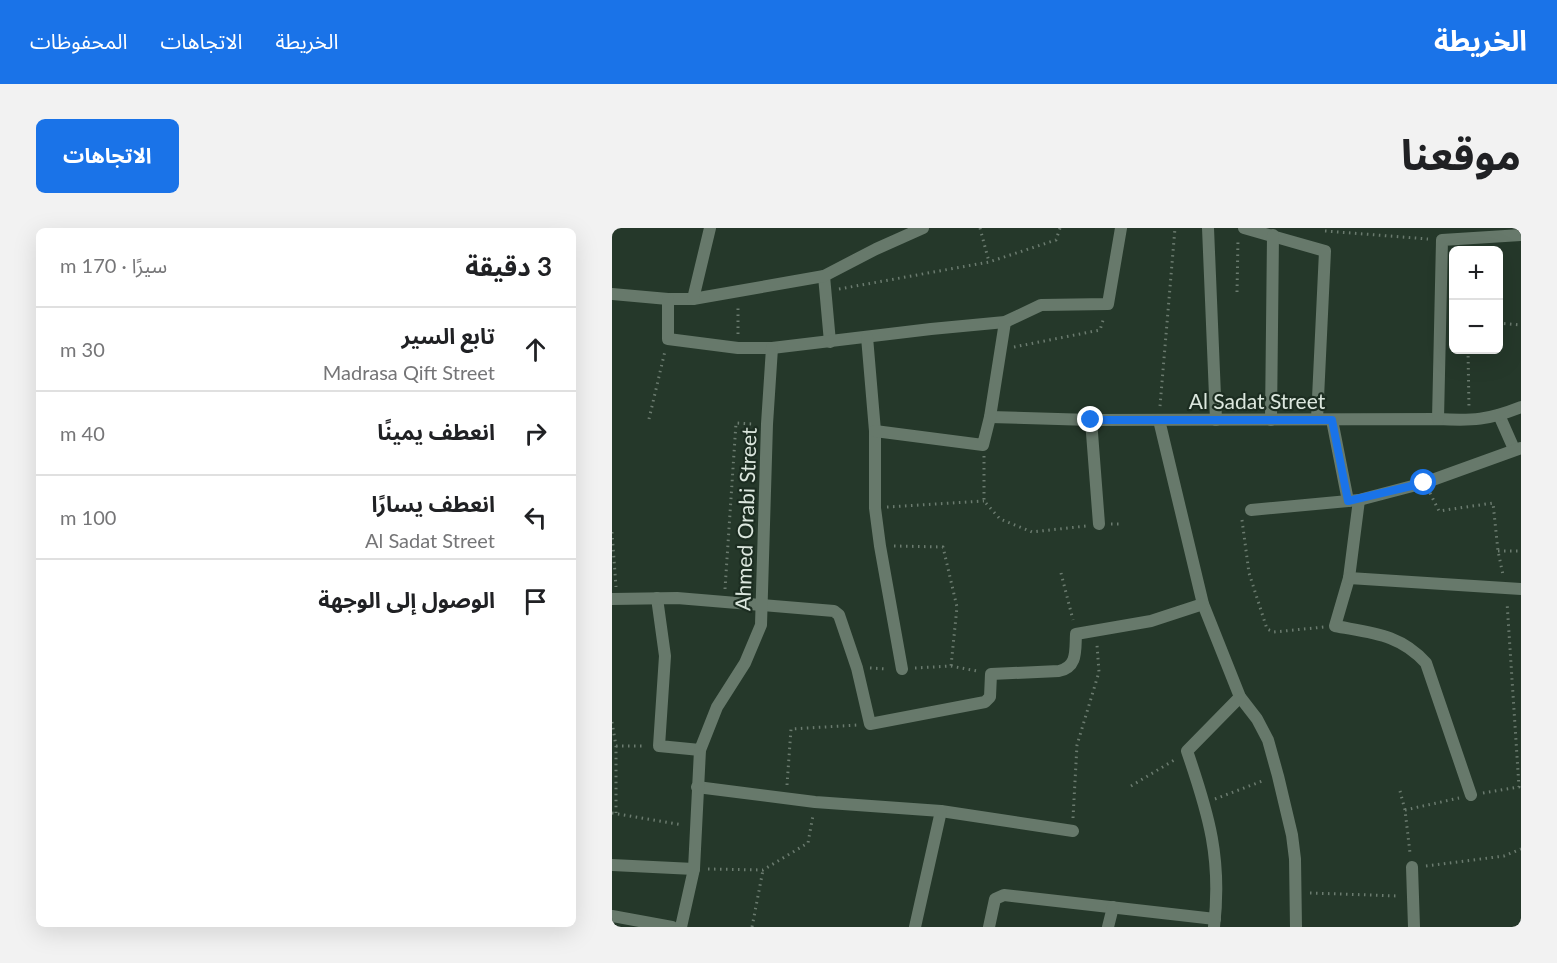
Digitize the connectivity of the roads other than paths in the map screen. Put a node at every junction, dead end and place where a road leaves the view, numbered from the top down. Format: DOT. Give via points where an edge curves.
graph roads {
  1 [pos="923,228"];
  2 [pos="1121,228"];
  3 [pos="1208,228"];
  4 [pos="713,229"];
  5 [pos="1241,233"];
  6 [pos="1521,235"];
  7 [pos="1273,236"];
  8 [pos="824,276"];
  9 [pos="612,294"];
  10 [pos="668,299"];
  11 [pos="693,299"];
  12 [pos="1005,322"];
  13 [pos="867,337"];
  14 [pos="830,342"];
  15 [pos="772,348"];
  16 [pos="1521,407"];
  17 [pos="1499,415"];
  18 [pos="990,417"];
  19 [pos="1317,419"];
  20 [pos="1438,419"];
  21 [pos="1091,420"];
  22 [pos="1159,420"];
  23 [pos="1215,420"];
  24 [pos="1271,420"];
  25 [pos="1332,420"];
  26 [pos="875,431"];
  27 [pos="1518,448"];
  28 [pos="1354,501"];
  29 [pos="1251,510"];
  30 [pos="1099,524"];
  31 [pos="1349,578"];
  32 [pos="1521,589"];
  33 [pos="657,598"];
  34 [pos="615,599"];
  35 [pos="1203,604"];
  36 [pos="763,605"];
  37 [pos="902,669"];
  38 [pos="1240,697"];
  39 [pos="700,750"];
  40 [pos="697,787"];
  41 [pos="1471,795"];
  42 [pos="941,811"];
  43 [pos="1073,831"];
  44 [pos="612,865"];
  45 [pos="1412,867"];
  46 [pos="694,869"];
  47 [pos="1113,907"];
  48 [pos="612,916"];
  49 [pos="1214,923"];
  50 [pos="672,927"];
  51 [pos="681,927"];
  52 [pos="915,927"];
  53 [pos="989,927"];
  54 [pos="1108,927"];
  55 [pos="1296,927"];
  56 [pos="1414,927"];
  1 -- 8 [label="street"];
  2 -- 12 [label="street" via="1108,304 1041,305"];
  3 -- 23 [label="street"];
  4 -- 11 [label="street"];
  5 -- 7 [label="street"];
  6 -- 20 [label="street" via="1442,240"];
  7 -- 19 [label="street" via="1324,251"];
  7 -- 24 [label="street"];
  8 -- 11 [label="street"];
  8 -- 14 [label="street"];
  9 -- 10 [label="street"];
  10 -- 11 [label="street"];
  10 -- 15 [label="street" via="668,339"];
  12 -- 13 [label="street"];
  12 -- 18 [label="street"];
  13 -- 14 [label="street"];
  13 -- 26 [label="street"];
  14 -- 15 [label="street"];
  15 -- 36 [label="street, Ahmed Orabi Street" via="766,424"];
  16 -- 17 [label="street, Al Sadat Street"];
  17 -- 20 [label="street, Al Sadat Street" via="1469,421"];
  17 -- 27 [label="street"];
  18 -- 21 [label="street, Al Sadat Street"];
  18 -- 26 [label="street" via="983,446"];
  19 -- 24 [label="street, Al Sadat Street"];
  19 -- 25 [label="street, Al Sadat Street"];
  20 -- 25 [label="street, Al Sadat Street"];
  21 -- 22 [label="street, Al Sadat Street"];
  21 -- 30 [label="street"];
  22 -- 23 [label="street, Al Sadat Street"];
  22 -- 35 [label="street"];
  23 -- 24 [label="street, Al Sadat Street"];
  25 -- 28 [label="street"];
  26 -- 37 [label="street" via="875,508"];
  27 -- 28 [label="street" via="1424,483"];
  28 -- 29 [label="street"];
  28 -- 31 [label="street"];
  31 -- 32 [label="street"];
  31 -- 41 [label="street" via="1335,626 1390,637 1415,650 1426,663"];
  33 -- 34 [label="street"];
  33 -- 36 [label="street"];
  33 -- 39 [label="street" via="665,656 659,746"];
  35 -- 36 [label="street" via="1171,616 1076,634 1072,665 1064,670 991,674 990,697 985,702 870,724 857,668 837,612"];
  35 -- 38 [label="street"];
  36 -- 39 [label="street, Ahmed Orabi Street" via="754,645 717,707"];
  38 -- 49 [label="street" via="1187,751 1205,803 1215,849"];
  38 -- 55 [label="street" via="1268,740 1278,776 1292,835"];
  39 -- 40 [label="street, Ahmed Orabi Street"];
  40 -- 42 [label="street" via="815,802"];
  40 -- 46 [label="street, Ahmed Orabi Street"];
  42 -- 43 [label="street"];
  42 -- 52 [label="street"];
  44 -- 46 [label="street"];
  45 -- 56 [label="street"];
  46 -- 51 [label="street, Ahmed Orabi Street"];
  47 -- 49 [label="street"];
  47 -- 53 [label="street" via="1000,896 994,902"];
  47 -- 54 [label="street"];
  48 -- 50 [label="street"];
}
